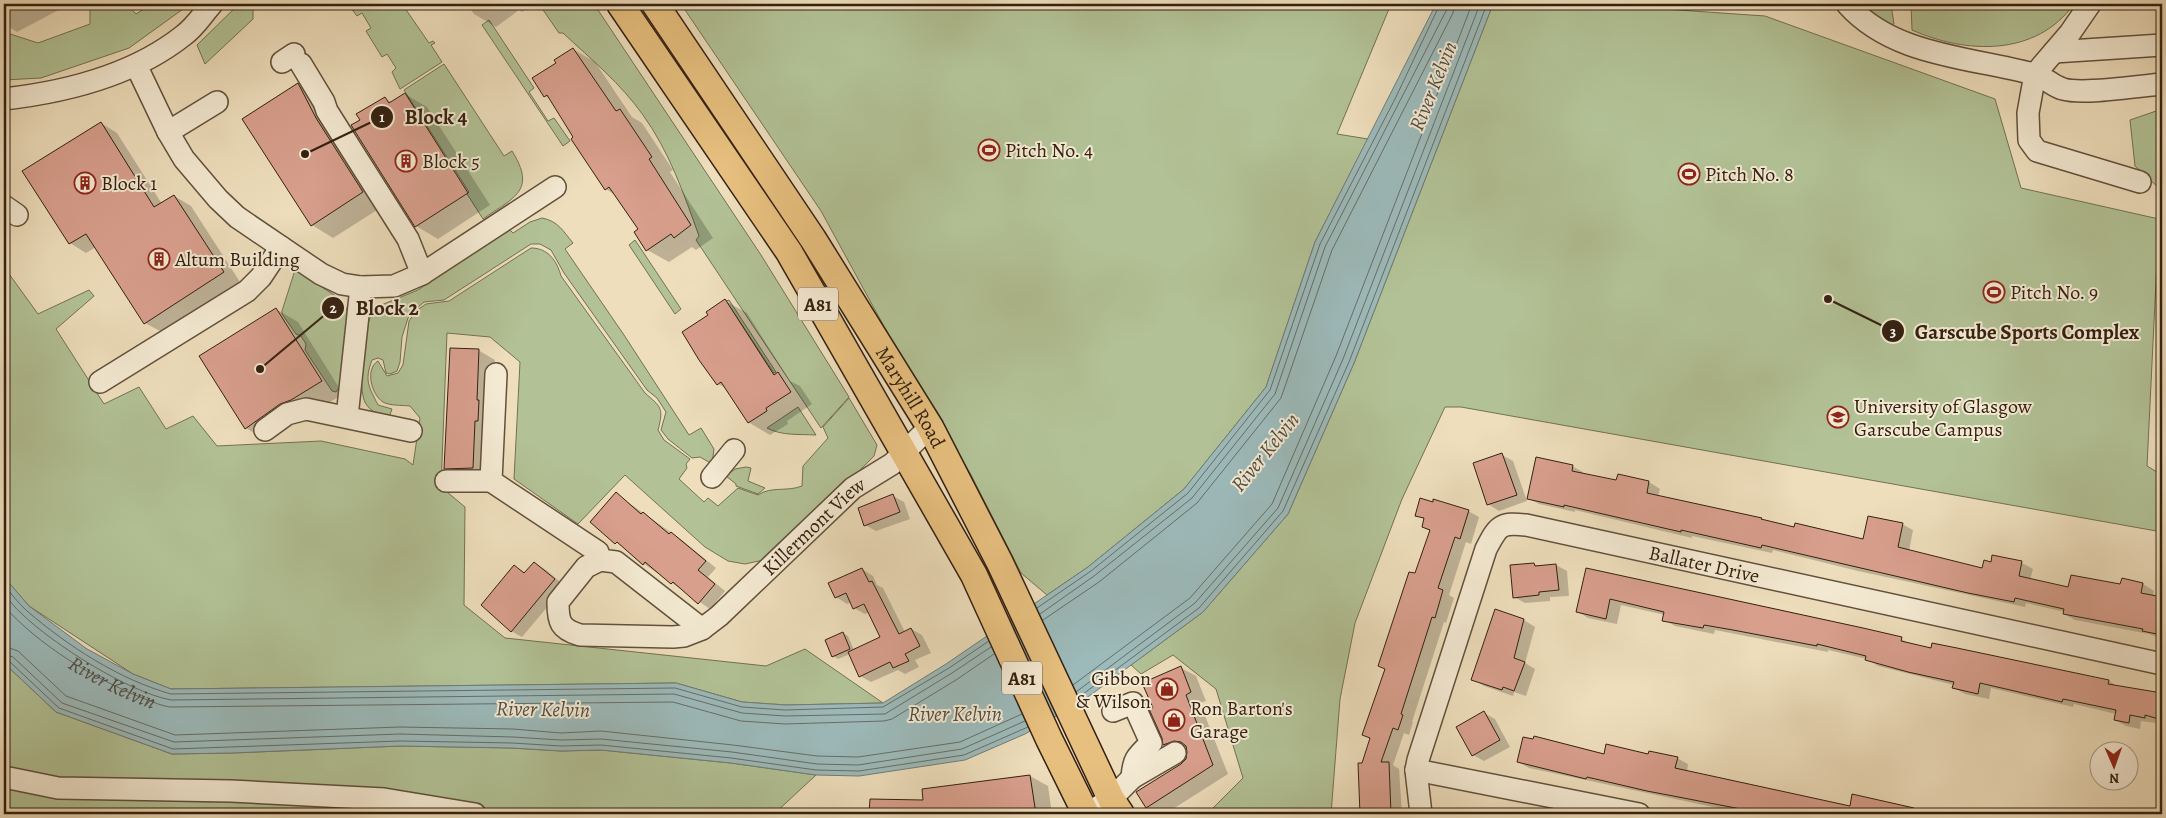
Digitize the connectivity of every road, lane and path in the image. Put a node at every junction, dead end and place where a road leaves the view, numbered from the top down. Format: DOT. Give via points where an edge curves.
graph roads {
  1 [pos="212,4"];
  2 [pos="620,4"];
  3 [pos="655,4"];
  4 [pos="1847,4"];
  5 [pos="2090,4"];
  6 [pos="2162,45"];
  7 [pos="2054,52"];
  8 [pos="292,60"];
  9 [pos="136,65"];
  10 [pos="2035,74"];
  11 [pos="2162,84"];
  12 [pos="4,99"];
  13 [pos="217,102"];
  14 [pos="168,132"];
  15 [pos="2140,182"];
  16 [pos="555,187"];
  17 [pos="281,247"];
  18 [pos="422,274"];
  19 [pos="361,287"];
  20 [pos="496,374"];
  21 [pos="100,382"];
  22 [pos="348,417"];
  23 [pos="930,427"];
  24 [pos="265,430"];
  25 [pos="411,432"];
  26 [pos="734,450"];
  27 [pos="904,454"];
  28 [pos="712,477"];
  29 [pos="446,481"];
  30 [pos="491,481"];
  31 [pos="600,560"];
  32 [pos="1000,563"];
  33 [pos="974,575"];
  34 [pos="702,629"];
  35 [pos="2162,664"];
  36 [pos="1113,711"];
  37 [pos="1175,752"];
  38 [pos="1416,770"];
  39 [pos="4,778"];
  40 [pos="1132,778"];
  41 [pos="1116,807"];
  42 [pos="475,814"];
  43 [pos="1086,814"];
  44 [pos="1421,814"];
  45 [pos="1639,814"];
  1 -- 9 [label="street" via="185,35"];
  2 -- 27 [label="main road, Maryhill Road / A81" via="789,252"];
  3 -- 23 [label="main road, Maryhill Road / A81" via="812,239"];
  4 -- 10 [label="street" via="1878,30 1900,41 1960,59"];
  5 -- 7 [label="street"];
  6 -- 7 [label="street"];
  7 -- 10 [label="street"];
  8 -- 18 [label="street" via="324,102 408,239"];
  9 -- 12 [label="street" via="81,85"];
  9 -- 14 [label="street"];
  10 -- 11 [label="street" via="2063,89"];
  10 -- 15 [label="street" via="2028,113 2029,140 2037,151"];
  13 -- 14 [label="street"];
  14 -- 17 [label="street" via="184,158 218,199 237,217"];
  16 -- 18 [label="street"];
  17 -- 19 [label="street" via="320,274 342,284"];
  17 -- 21 [label="street" via="261,277 246,291"];
  18 -- 19 [label="street" via="394,286"];
  19 -- 22 [label="street"];
  20 -- 30 [label="street"];
  22 -- 24 [label="street" via="306,409 287,414"];
  22 -- 25 [label="street"];
  23 -- 27 [label="street, Killermont View"];
  23 -- 32 [label="main road, Maryhill Road / A81"];
  26 -- 28 [label="street"];
  27 -- 33 [label="main road, Maryhill Road / A81"];
  27 -- 34 [label="street, Killermont View" via="853,488"];
  29 -- 30 [label="street"];
  30 -- 31 [label="street" via="598,552"];
  31 -- 34 [label="street" via="616,562"];
  31 -- 34 [label="street, Killermont View" via="586,567 558,602 561,623 567,631 580,635 673,637"];
  32 -- 33 [label="main road"];
  32 -- 41 [label="main road, Maryhill Road / A81"];
  33 -- 43 [label="main road, Maryhill Road / A81"];
  35 -- 38 [label="street, Ballater Drive" via="1509,523 1496,531 1486,549"];
  36 -- 40 [label="street" via="1133,703 1151,743 1136,756"];
  37 -- 40 [label="street"];
  38 -- 44 [label="street"];
  38 -- 45 [label="street"];
  39 -- 42 [label="street" via="58,788 231,791 384,799"];
  40 -- 41 [label="street"];
  41 -- 43 [label="street"];
}
